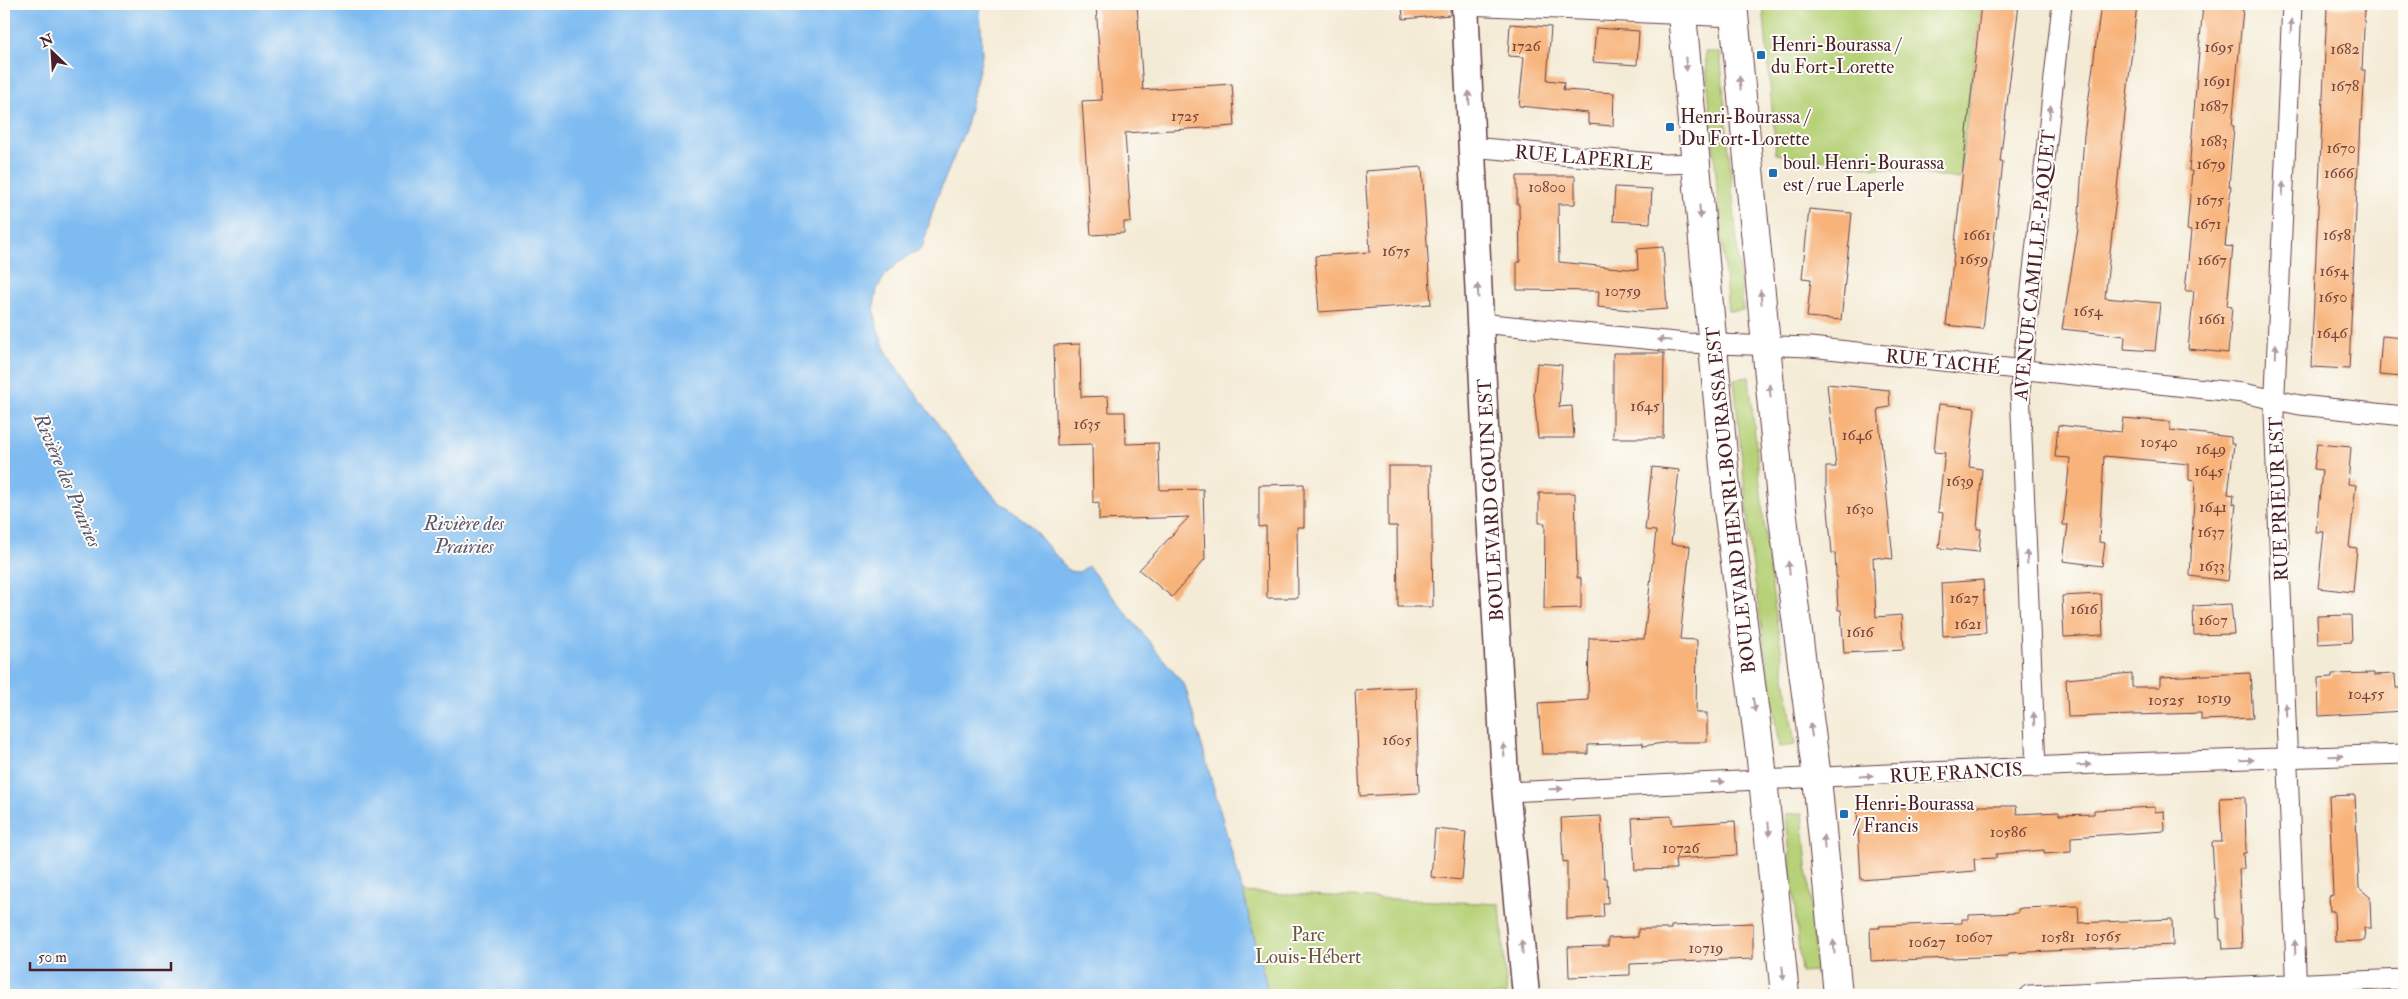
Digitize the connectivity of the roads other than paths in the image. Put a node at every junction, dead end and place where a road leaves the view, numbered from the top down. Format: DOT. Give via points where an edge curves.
graph roads {
  1 [pos="1465,4"];
  2 [pos="2062,4"];
  3 [pos="2292,4"];
  4 [pos="1681,10"];
  5 [pos="1733,10"];
  6 [pos="1471,147"];
  7 [pos="1696,163"];
  8 [pos="1480,323"];
  9 [pos="1713,344"];
  10 [pos="1765,345"];
  11 [pos="2022,369"];
  12 [pos="2274,400"];
  13 [pos="2404,416"];
  14 [pos="2404,754"];
  15 [pos="2288,758"];
  16 [pos="2036,768"];
  17 [pos="1817,778"];
  18 [pos="1764,781"];
  19 [pos="1507,792"];
  20 [pos="2404,979"];
  21 [pos="2296,990"];
  22 [pos="1526,995"];
  23 [pos="1786,995"];
  24 [pos="1838,995"];
  25 [pos="2029,995"];
  1 -- 4 [label="street"];
  6 -- 1 [label="street, BOULEVARD GOUIN EST, one-way"];
  11 -- 2 [label="street, AVENUE CAMILLE-PAQUET, one-way"];
  12 -- 3 [label="street, RUE PRIEUR EST, one-way"];
  4 -- 5 [label="street"];
  4 -- 7 [label="main road, BOULEVARD HENRI-BOURASSA EST, one-way"];
  10 -- 5 [label="main road, one-way"];
  6 -- 7 [label="street, RUE LAPERLE" via="1665,164"];
  8 -- 6 [label="street, BOULEVARD GOUIN EST, one-way"];
  7 -- 9 [label="main road, BOULEVARD HENRI-BOURASSA EST, one-way"];
  9 -- 8 [label="street, RUE TACHÉ, one-way"];
  19 -- 8 [label="street, BOULEVARD GOUIN EST, one-way"];
  9 -- 10 [label="street, RUE TACHÉ"];
  9 -- 18 [label="main road, BOULEVARD HENRI-BOURASSA EST, one-way" via="1730,536"];
  10 -- 11 [label="street, RUE TACHÉ"];
  17 -- 10 [label="main road, one-way" via="1788,558"];
  11 -- 12 [label="street, RUE TACHÉ" via="2244,393"];
  16 -- 11 [label="street, AVENUE CAMILLE-PAQUET, one-way" via="2020,398"];
  12 -- 13 [label="street, RUE TACHÉ"];
  15 -- 12 [label="street, RUE PRIEUR EST, one-way"];
  15 -- 14 [label="street, RUE FRANCIS, one-way"];
  16 -- 15 [label="street, RUE FRANCIS, one-way"];
  21 -- 15 [label="street, RUE PRIEUR EST, one-way"];
  17 -- 16 [label="street, RUE FRANCIS, one-way"];
  17 -- 18 [label="street, RUE FRANCIS"];
  24 -- 17 [label="main road, one-way"];
  19 -- 18 [label="street, RUE FRANCIS, one-way"];
  18 -- 23 [label="main road, BOULEVARD HENRI-BOURASSA EST, one-way"];
  22 -- 19 [label="street, BOULEVARD GOUIN EST, one-way"];
  20 -- 21 [label="street"];
  21 -- 25 [label="street"];
}
